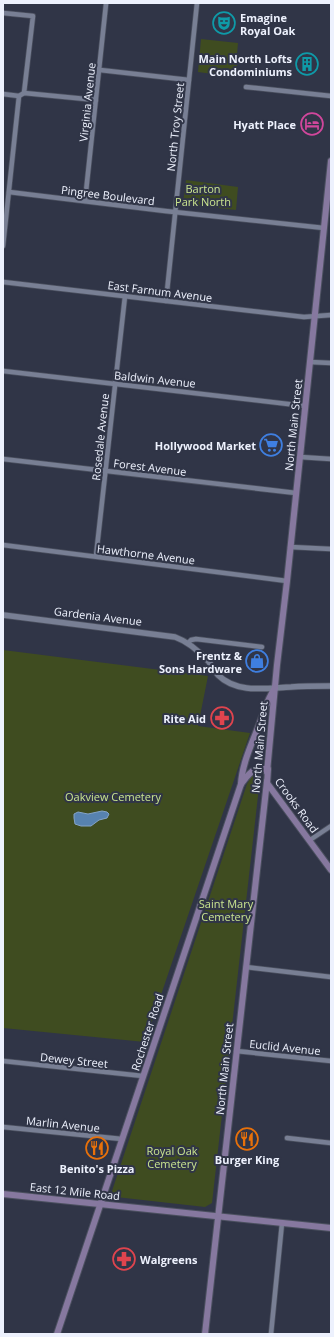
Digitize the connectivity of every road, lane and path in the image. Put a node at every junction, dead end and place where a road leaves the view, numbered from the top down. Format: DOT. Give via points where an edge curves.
graph roads {
  1 [pos="197,3"];
  2 [pos="106,4"];
  3 [pos="3,13"];
  4 [pos="100,70"];
  5 [pos="189,80"];
  6 [pos="246,87"];
  7 [pos="24,92"];
  8 [pos="3,94"];
  9 [pos="19,96"];
  10 [pos="331,96"];
  11 [pos="96,100"];
  12 [pos="331,161"];
  13 [pos="9,192"];
  14 [pos="85,201"];
  15 [pos="175,212"];
  16 [pos="324,228"];
  17 [pos="3,246"];
  18 [pos="3,282"];
  19 [pos="125,296"];
  20 [pos="166,301"];
  21 [pos="331,315"];
  22 [pos="314,316"];
  23 [pos="310,362"];
  24 [pos="331,363"];
  25 [pos="3,371"];
  26 [pos="115,384"];
  27 [pos="305,406"];
  28 [pos="300,457"];
  29 [pos="3,459"];
  30 [pos="331,459"];
  31 [pos="106,471"];
  32 [pos="296,493"];
  33 [pos="3,544"];
  34 [pos="290,547"];
  35 [pos="331,549"];
  36 [pos="96,556"];
  37 [pos="287,580"];
  38 [pos="3,614"];
  39 [pos="188,643"];
  40 [pos="262,646"];
  41 [pos="329,686"];
  42 [pos="275,688"];
  43 [pos="268,769"];
  44 [pos="241,784"];
  45 [pos="267,784"];
  46 [pos="331,826"];
  47 [pos="310,840"];
  48 [pos="331,870"];
  49 [pos="246,967"];
  50 [pos="331,977"];
  51 [pos="236,1051"];
  52 [pos="3,1061"];
  53 [pos="331,1061"];
  54 [pos="143,1076"];
  55 [pos="3,1126"];
  56 [pos="287,1138"];
  57 [pos="122,1139"];
  58 [pos="331,1143"];
  59 [pos="3,1194"];
  60 [pos="100,1203"];
  61 [pos="218,1216"];
  62 [pos="282,1223"];
  63 [pos="331,1228"];
  64 [pos="57,1334"];
  65 [pos="205,1334"];
  66 [pos="271,1334"];
  1 -- 5 [label="street, North Troy Street"];
  2 -- 4 [label="street, Virginia Avenue"];
  3 -- 7 [label="street" via="33,16"];
  4 -- 5 [label="street"];
  4 -- 11 [label="street, Virginia Avenue"];
  5 -- 15 [label="street, North Troy Street"];
  6 -- 10 [label="street"];
  7 -- 9 [label="street"];
  7 -- 11 [label="street"];
  8 -- 9 [label="street"];
  9 -- 13 [label="street"];
  11 -- 14 [label="street, Virginia Avenue"];
  12 -- 16 [label="main road, North Main Street"];
  13 -- 14 [label="street, Pingree Boulevard"];
  13 -- 17 [label="street"];
  14 -- 15 [label="street, Pingree Boulevard"];
  15 -- 16 [label="street, Pingree Boulevard"];
  15 -- 20 [label="street, North Troy Street"];
  16 -- 22 [label="main road, North Main Street"];
  18 -- 19 [label="street, East Farnum Avenue"];
  19 -- 20 [label="street, East Farnum Avenue"];
  19 -- 26 [label="street, Rosedale Avenue"];
  20 -- 22 [label="street, East Farnum Avenue" via="304,317"];
  21 -- 22 [label="street, East Farnum Avenue"];
  22 -- 23 [label="main road, North Main Street"];
  23 -- 24 [label="street"];
  23 -- 27 [label="main road, North Main Street"];
  25 -- 26 [label="street, Baldwin Avenue"];
  26 -- 27 [label="street, Baldwin Avenue"];
  26 -- 31 [label="street, Rosedale Avenue"];
  27 -- 28 [label="main road, North Main Street"];
  28 -- 30 [label="street"];
  28 -- 32 [label="main road, North Main Street"];
  29 -- 31 [label="street, Forest Avenue"];
  31 -- 32 [label="street, Forest Avenue"];
  31 -- 36 [label="street, Rosedale Avenue"];
  32 -- 34 [label="main road, North Main Street"];
  33 -- 36 [label="street, Hawthorne Avenue"];
  34 -- 35 [label="street"];
  34 -- 37 [label="main road, North Main Street"];
  36 -- 37 [label="street, Hawthorne Avenue"];
  37 -- 42 [label="main road, North Main Street"];
  38 -- 39 [label="street, Gardenia Avenue" via="166,635"];
  39 -- 40 [label="street" via="196,639"];
  39 -- 42 [label="street, Gardenia Avenue" via="228,683 258,689"];
  41 -- 42 [label="street, Gardenia Avenue"];
  42 -- 43 [label="main road, North Main Street"];
  42 -- 44 [label="main road" via="268,699 250,747"];
  43 -- 44 [label="main road, Rochester Road" via="258,768 252,771"];
  43 -- 45 [label="main road, Crooks Road"];
  44 -- 54 [label="main road, Rochester Road"];
  45 -- 47 [label="main road, Crooks Road"];
  45 -- 49 [label="main road, North Main Street"];
  46 -- 47 [label="street"];
  47 -- 48 [label="main road, Crooks Road"];
  49 -- 50 [label="street"];
  49 -- 51 [label="main road, North Main Street"];
  51 -- 53 [label="street, Euclid Avenue"];
  51 -- 61 [label="main road, North Main Street"];
  52 -- 54 [label="street, Dewey Street"];
  54 -- 57 [label="main road, Rochester Road"];
  55 -- 57 [label="street, Marlin Avenue"];
  56 -- 58 [label="street"];
  57 -- 60 [label="main road, Rochester Road"];
  59 -- 60 [label="main road, East 12 Mile Road"];
  60 -- 61 [label="main road, East 12 Mile Road"];
  60 -- 64 [label="main road, Rochester Road"];
  61 -- 62 [label="main road, East 12 Mile Road"];
  61 -- 65 [label="main road, North Main Street"];
  62 -- 63 [label="main road, East 12 Mile Road"];
  62 -- 66 [label="street"];
}
